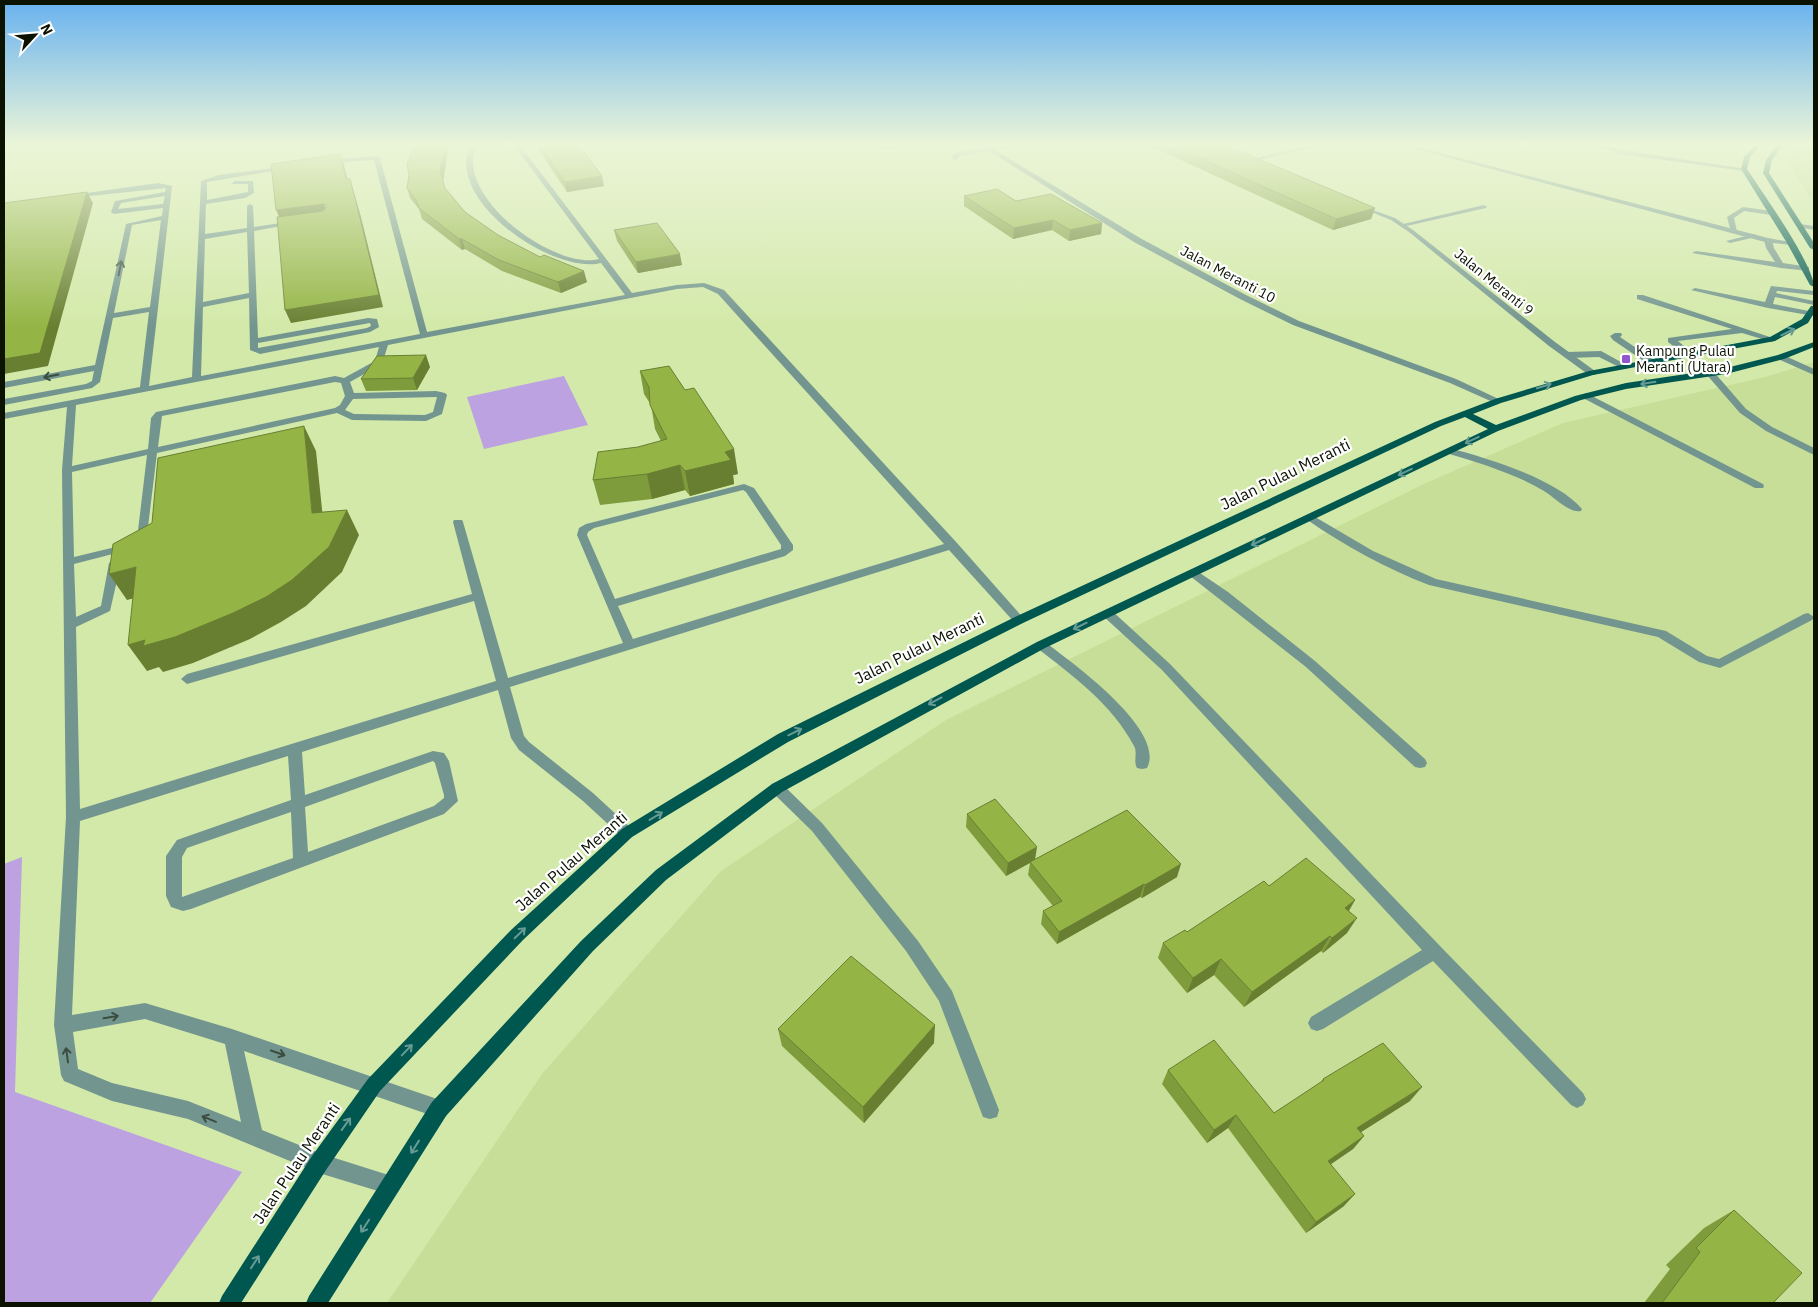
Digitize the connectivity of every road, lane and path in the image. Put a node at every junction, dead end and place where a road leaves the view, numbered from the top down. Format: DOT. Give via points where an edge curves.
graph roads {
  1 [pos="117,205"];
  2 [pos="204,205"];
  3 [pos="389,205"];
  4 [pos="487,205"];
  5 [pos="562,205"];
  6 [pos="1081,205"];
  7 [pos="1357,205"];
  8 [pos="1633,205"];
  9 [pos="1767,205"];
  10 [pos="1787,205"];
  11 [pos="168,206"];
  12 [pos="250,206"];
  13 [pos="1484,207"];
  14 [pos="1771,212"];
  15 [pos="166,217"];
  16 [pos="299,222"];
  17 [pos="1402,225"];
  18 [pos="1800,226"];
  19 [pos="1814,228"];
  20 [pos="251,229"];
  21 [pos="1733,231"];
  22 [pos="1754,236"];
  23 [pos="202,237"];
  24 [pos="1768,240"];
  25 [pos="1730,241"];
  26 [pos="1791,243"];
  27 [pos="1814,248"];
  28 [pos="1696,253"];
  29 [pos="603,260"];
  30 [pos="1781,266"];
  31 [pos="1806,269"];
  32 [pos="1814,285"];
  33 [pos="1695,290"];
  34 [pos="1814,293"];
  35 [pos="1771,294"];
  36 [pos="252,296"];
  37 [pos="630,296"];
  38 [pos="1640,297"];
  39 [pos="1814,303"];
  40 [pos="199,305"];
  41 [pos="1768,306"];
  42 [pos="154,309"];
  43 [pos="1813,311"];
  44 [pos="111,316"];
  45 [pos="1742,330"];
  46 [pos="1618,335"];
  47 [pos="424,336"];
  48 [pos="1772,340"];
  49 [pos="254,341"];
  50 [pos="384,343"];
  51 [pos="1814,344"];
  52 [pos="1567,355"];
  53 [pos="1692,356"];
  54 [pos="1781,357"];
  55 [pos="1651,362"];
  56 [pos="99,367"];
  57 [pos="1626,367"];
  58 [pos="1814,372"];
  59 [pos="1592,373"];
  60 [pos="1710,373"];
  61 [pos="196,379"];
  62 [pos="345,381"];
  63 [pos="4,385"];
  64 [pos="144,389"];
  65 [pos="350,396"];
  66 [pos="1586,396"];
  67 [pos="1498,401"];
  68 [pos="4,402"];
  69 [pos="72,403"];
  70 [pos="338,410"];
  71 [pos="1465,413"];
  72 [pos="4,416"];
  73 [pos="1495,429"];
  74 [pos="151,451"];
  75 [pos="1449,451"];
  76 [pos="1814,452"];
  77 [pos="67,470"];
  78 [pos="1759,486"];
  79 [pos="1577,509"];
  80 [pos="1310,517"];
  81 [pos="458,522"];
  82 [pos="953,545"];
  83 [pos="117,550"];
  84 [pos="69,562"];
  85 [pos="1194,572"];
  86 [pos="479,596"];
  87 [pos="611,604"];
  88 [pos="1107,613"];
  89 [pos="1808,617"];
  90 [pos="1019,620"];
  91 [pos="71,624"];
  92 [pos="630,645"];
  93 [pos="1041,645"];
  94 [pos="187,679"];
  95 [pos="504,684"];
  96 [pos="295,749"];
  97 [pos="1420,763"];
  98 [pos="1142,764"];
  99 [pos="777,788"];
  100 [pos="298,802"];
  101 [pos="73,817"];
  102 [pos="627,833"];
  103 [pos="301,862"];
  104 [pos="1434,951"];
  105 [pos="1317,1023"];
  106 [pos="62,1025"];
  107 [pos="232,1038"];
  108 [pos="374,1086"];
  109 [pos="1577,1099"];
  110 [pos="439,1109"];
  111 [pos="990,1110"];
  112 [pos="254,1137"];
  113 [pos="319,1163"];
  114 [pos="392,1185"];
  115 [pos="229,1303"];
  116 [pos="316,1303"];
  1 -- 11 [label="street" via="114,212"];
  2 -- 23 [label="street"];
  3 -- 47 [label="street"];
  4 -- 29 [label="street" via="505,225 534,243 584,262"];
  5 -- 29 [label="street"];
  6 -- 67 [label="street, Jalan Meranti 10" via="1137,240 1296,323"];
  7 -- 17 [label="street, Jalan Meranti 9"];
  8 -- 21 [label="street"];
  9 -- 14 [label="main road"];
  10 -- 18 [label="main road"];
  11 -- 15 [label="street"];
  12 -- 20 [label="street"];
  13 -- 17 [label="street"];
  14 -- 21 [label="street" via="1739,210 1730,217"];
  14 -- 26 [label="main road"];
  15 -- 42 [label="street"];
  44 -- 15 [label="street, one-way" via="129,224"];
  16 -- 20 [label="street"];
  17 -- 52 [label="street, Jalan Meranti 9"];
  18 -- 19 [label="street"];
  18 -- 27 [label="main road"];
  20 -- 23 [label="street"];
  20 -- 36 [label="street"];
  21 -- 22 [label="street"];
  22 -- 24 [label="street"];
  22 -- 25 [label="street"];
  23 -- 40 [label="street"];
  24 -- 26 [label="street"];
  24 -- 30 [label="street"];
  26 -- 31 [label="main road"];
  28 -- 30 [label="street"];
  29 -- 37 [label="street"];
  30 -- 31 [label="street"];
  31 -- 32 [label="main road"];
  33 -- 41 [label="street"];
  34 -- 35 [label="street" via="1780,287 1774,288"];
  35 -- 39 [label="street"];
  35 -- 41 [label="street"];
  36 -- 40 [label="street"];
  36 -- 49 [label="street"];
  37 -- 47 [label="street"];
  37 -- 82 [label="street" via="704,285 721,292"];
  38 -- 45 [label="street"];
  40 -- 61 [label="street"];
  41 -- 43 [label="street"];
  42 -- 44 [label="street"];
  42 -- 64 [label="street"];
  48 -- 43 [label="main road, Jalan Pulau Meranti, one-way" via="1795,328"];
  44 -- 56 [label="street"];
  45 -- 48 [label="street"];
  45 -- 53 [label="street" via="1671,340"];
  46 -- 55 [label="street" via="1614,336"];
  47 -- 50 [label="street"];
  48 -- 53 [label="main road, Jalan Pulau Meranti"];
  49 -- 49 [label="street" via="368,320 374,321 375,327 260,351 254,350"];
  50 -- 61 [label="street"];
  50 -- 62 [label="street" via="379,362"];
  51 -- 54 [label="main road"];
  52 -- 57 [label="street" via="1596,353"];
  52 -- 59 [label="street, Jalan Meranti 9"];
  53 -- 55 [label="main road, Jalan Pulau Meranti"];
  54 -- 58 [label="street"];
  54 -- 60 [label="main road"];
  55 -- 57 [label="main road, Jalan Pulau Meranti"];
  56 -- 63 [label="street, one-way"];
  56 -- 68 [label="street" via="94,384"];
  57 -- 59 [label="main road, Jalan Pulau Meranti"];
  67 -- 59 [label="main road, Jalan Pulau Meranti, one-way"];
  60 -- 66 [label="main road, one-way" via="1626,386"];
  60 -- 76 [label="street" via="1743,411 1769,429"];
  61 -- 64 [label="street"];
  62 -- 65 [label="street"];
  62 -- 74 [label="street" via="335,379 167,412 156,418"];
  64 -- 69 [label="street"];
  65 -- 70 [label="street" via="344,407"];
  65 -- 70 [label="street" via="436,394 442,398 437,414 426,418 352,417"];
  66 -- 73 [label="main road"];
  66 -- 78 [label="street"];
  67 -- 71 [label="main road, Jalan Pulau Meranti"];
  69 -- 72 [label="street"];
  69 -- 77 [label="street"];
  70 -- 74 [label="street"];
  71 -- 73 [label="main road"];
  71 -- 90 [label="main road, Jalan Pulau Meranti"];
  73 -- 75 [label="main road, one-way"];
  74 -- 77 [label="street"];
  74 -- 83 [label="street" via="142,541"];
  75 -- 79 [label="street" via="1523,475 1560,494"];
  75 -- 80 [label="main road, one-way"];
  77 -- 84 [label="street"];
  80 -- 85 [label="main road, one-way"];
  80 -- 89 [label="street" via="1367,554 1425,580 1662,634 1703,659 1720,664"];
  81 -- 86 [label="street"];
  82 -- 90 [label="street"];
  82 -- 92 [label="street"];
  83 -- 84 [label="street"];
  83 -- 91 [label="street" via="106,608"];
  84 -- 91 [label="street"];
  85 -- 88 [label="main road"];
  85 -- 97 [label="street" via="1262,623 1344,692"];
  86 -- 94 [label="street"];
  86 -- 95 [label="street"];
  87 -- 87 [label="street" via="582,535 583,530 590,526 744,487 750,490 786,545 787,550 781,554"];
  87 -- 92 [label="street"];
  88 -- 93 [label="main road, one-way"];
  88 -- 104 [label="street" via="1166,667"];
  102 -- 90 [label="main road, Jalan Pulau Meranti, one-way" via="783,738"];
  91 -- 101 [label="street"];
  92 -- 95 [label="street"];
  93 -- 98 [label="street" via="1096,687 1129,725 1143,748"];
  93 -- 99 [label="main road, one-way"];
  95 -- 96 [label="street"];
  95 -- 102 [label="street" via="516,732 524,746"];
  96 -- 100 [label="street"];
  96 -- 101 [label="street"];
  99 -- 110 [label="main road" via="661,875 587,946"];
  99 -- 111 [label="street" via="818,827 912,946 946,996"];
  100 -- 103 [label="street"];
  100 -- 103 [label="street" via="182,844 174,856 174,896 177,902 191,902"];
  100 -- 103 [label="street" via="433,756 442,761 451,795 450,801 439,810"];
  101 -- 106 [label="street"];
  108 -- 102 [label="main road, Jalan Pulau Meranti, one-way" via="517,934"];
  104 -- 105 [label="street"];
  104 -- 109 [label="street"];
  106 -- 107 [label="street, one-way" via="145,1011"];
  112 -- 106 [label="street, one-way" via="188,1110 112,1092 70,1075"];
  107 -- 108 [label="street, one-way"];
  107 -- 112 [label="street"];
  108 -- 110 [label="street"];
  113 -- 108 [label="main road, Jalan Pulau Meranti, one-way"];
  110 -- 114 [label="main road, one-way"];
  112 -- 113 [label="street"];
  113 -- 114 [label="street"];
  115 -- 113 [label="main road, Jalan Pulau Meranti, one-way"];
  114 -- 116 [label="main road, one-way"];
}
